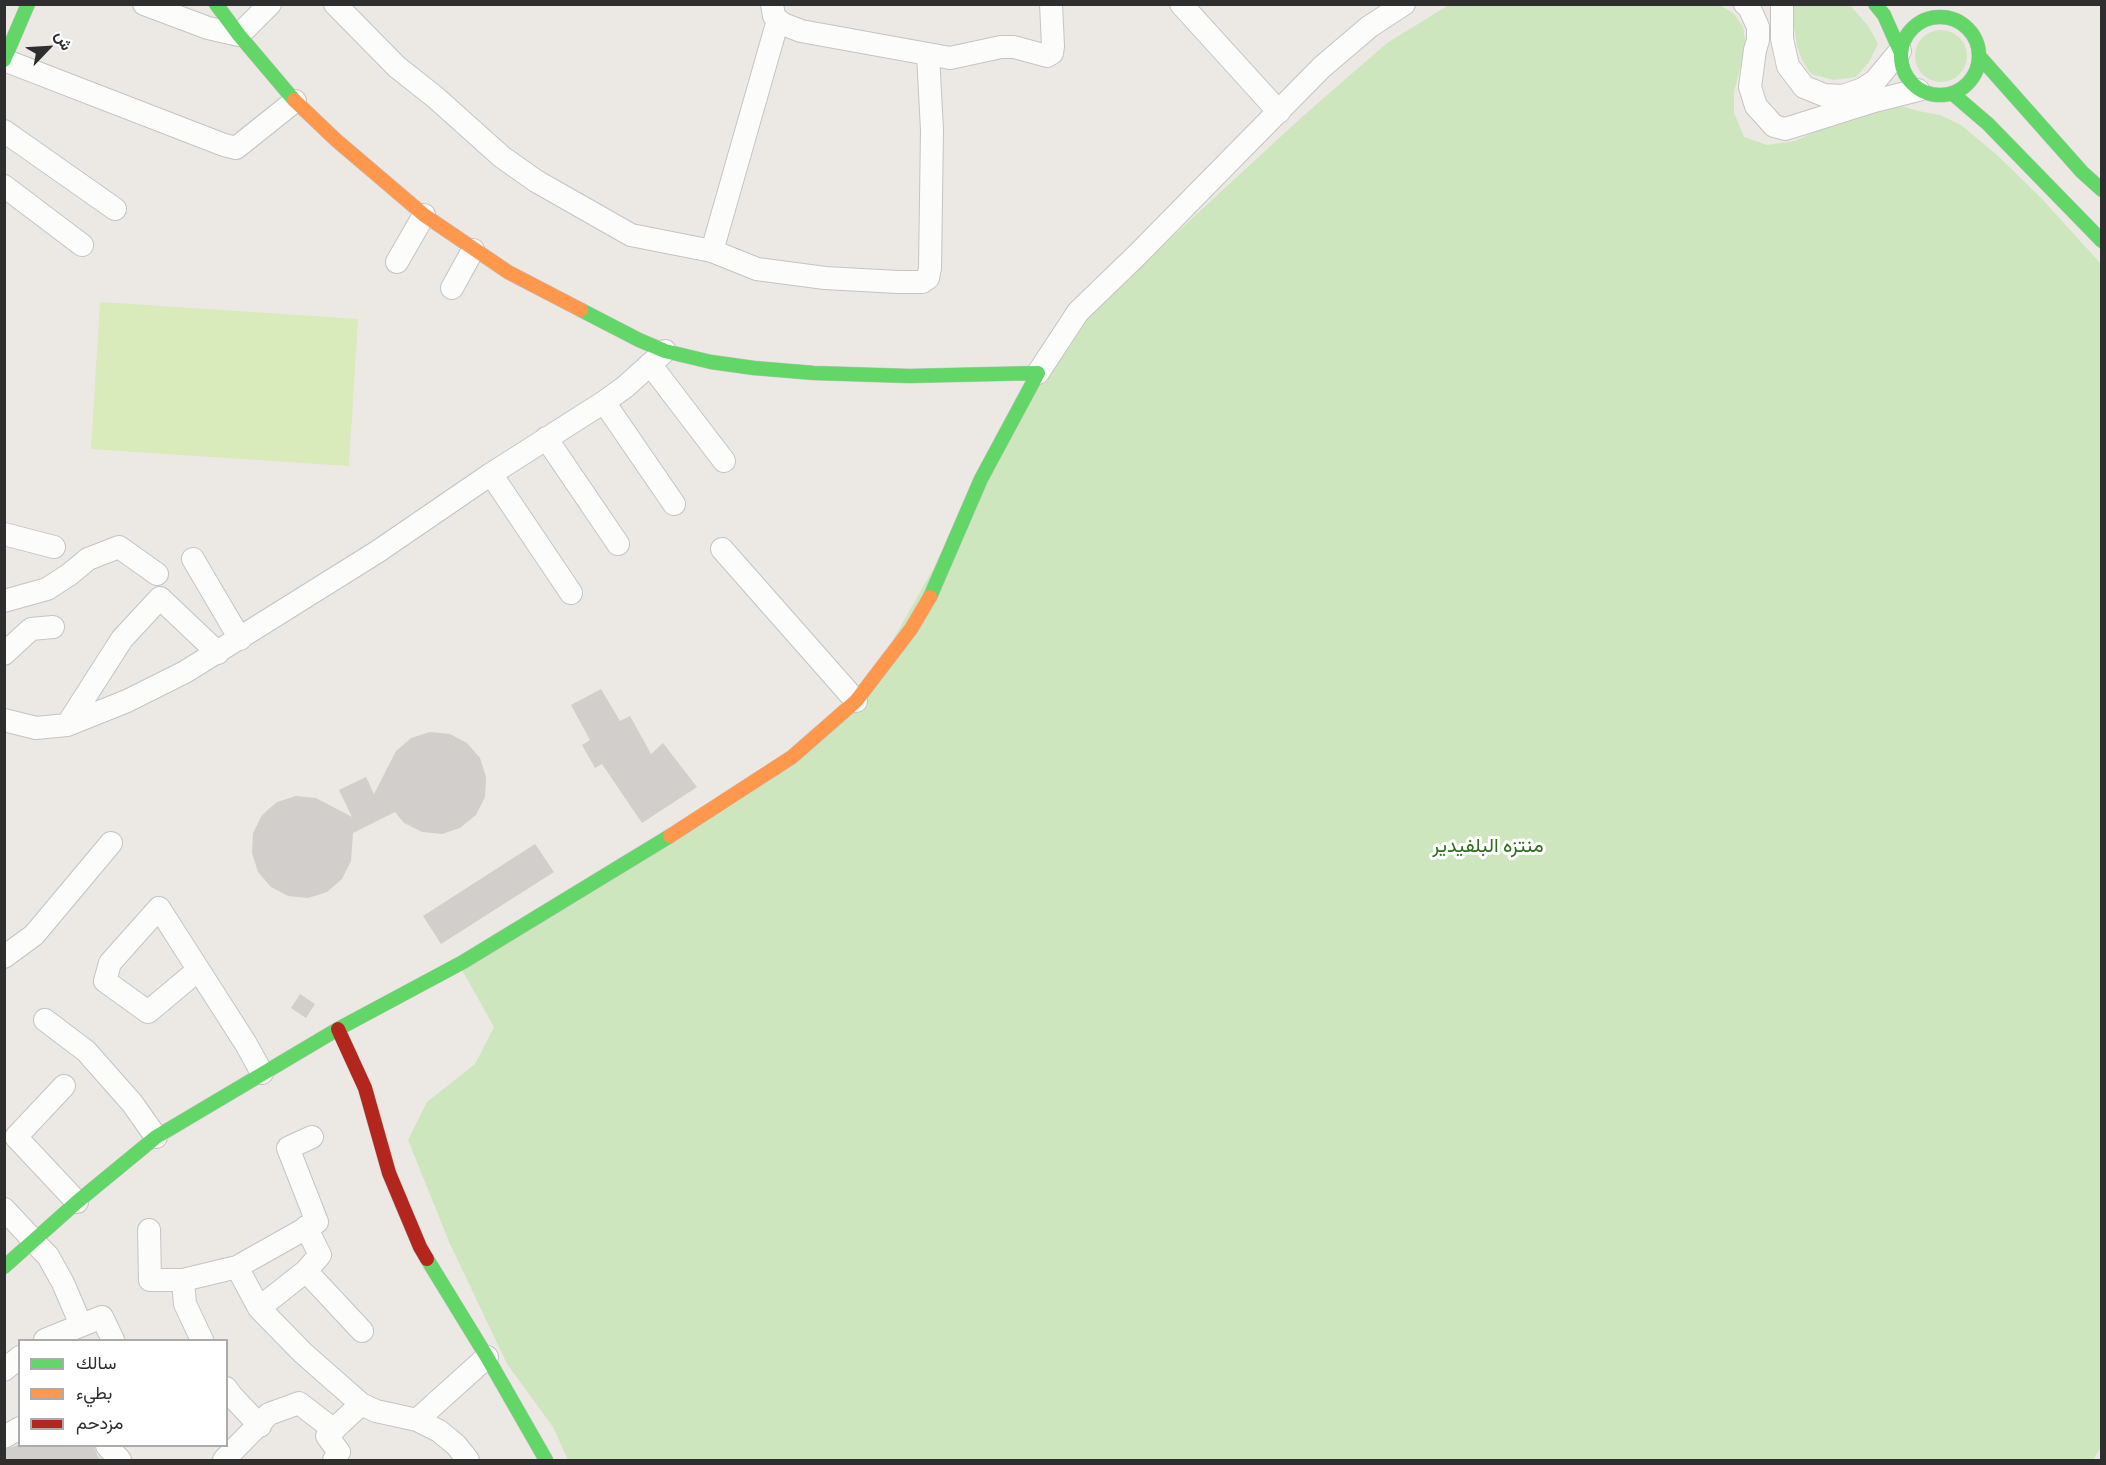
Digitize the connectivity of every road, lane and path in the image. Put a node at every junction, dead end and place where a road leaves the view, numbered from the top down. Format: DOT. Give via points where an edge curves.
graph roads {
  1 [pos="28,4"];
  2 [pos="144,4"];
  3 [pos="216,4"];
  4 [pos="270,4"];
  5 [pos="335,4"];
  6 [pos="1051,4"];
  7 [pos="1181,4"];
  8 [pos="1404,4"];
  9 [pos="1745,4"];
  10 [pos="1782,4"];
  11 [pos="1875,4"];
  12 [pos="1935,4"];
  13 [pos="775,12"];
  14 [pos="1950,18"];
  15 [pos="239,35"];
  16 [pos="1900,51"];
  17 [pos="928,55"];
  18 [pos="1980,56"];
  19 [pos="4,60"];
  20 [pos="1918,90"];
  21 [pos="1953,94"];
  22 [pos="295,100"];
  23 [pos="1279,112"];
  24 [pos="4,131"];
  25 [pos="4,186"];
  26 [pos="2102,190"];
  27 [pos="115,209"];
  28 [pos="424,215"];
  29 [pos="2102,242"];
  30 [pos="82,245"];
  31 [pos="473,250"];
  32 [pos="712,251"];
  33 [pos="397,262"];
  34 [pos="452,288"];
  35 [pos="658,357"];
  36 [pos="1038,373"];
  37 [pos="604,402"];
  38 [pos="546,438"];
  39 [pos="724,461"];
  40 [pos="491,474"];
  41 [pos="674,504"];
  42 [pos="4,534"];
  43 [pos="618,544"];
  44 [pos="54,547"];
  45 [pos="722,549"];
  46 [pos="193,560"];
  47 [pos="157,574"];
  48 [pos="571,593"];
  49 [pos="4,601"];
  50 [pos="53,627"];
  51 [pos="240,639"];
  52 [pos="218,653"];
  53 [pos="4,654"];
  54 [pos="856,701"];
  55 [pos="4,720"];
  56 [pos="67,725"];
  57 [pos="111,843"];
  58 [pos="4,957"];
  59 [pos="197,971"];
  60 [pos="45,1020"];
  61 [pos="338,1029"];
  62 [pos="262,1073"];
  63 [pos="64,1086"];
  64 [pos="156,1137"];
  65 [pos="312,1137"];
  66 [pos="77,1202"];
  67 [pos="4,1209"];
  68 [pos="306,1227"];
  69 [pos="149,1230"];
  70 [pos="34,1242"];
  71 [pos="4,1267"];
  72 [pos="237,1267"];
  73 [pos="306,1271"];
  74 [pos="183,1280"];
  75 [pos="259,1308"];
  76 [pos="81,1325"];
  77 [pos="362,1331"];
  78 [pos="50,1339"];
  79 [pos="112,1339"];
  80 [pos="198,1339"];
  81 [pos="487,1357"];
  82 [pos="18,1359"];
  83 [pos="4,1370"];
  84 [pos="228,1390"];
  85 [pos="361,1404"];
  86 [pos="417,1420"];
  87 [pos="260,1426"];
  88 [pos="18,1429"];
  89 [pos="334,1430"];
  90 [pos="4,1437"];
  91 [pos="108,1447"];
  92 [pos="120,1461"];
  93 [pos="224,1461"];
  94 [pos="333,1461"];
  95 [pos="468,1461"];
  96 [pos="546,1461"];
  1 -- 19 [label="street"];
  2 -- 15 [label="street"];
  3 -- 15 [label="street"];
  4 -- 15 [label="street"];
  5 -- 32 [label="street" via="397,67 536,182 632,235"];
  6 -- 17 [label="street" via="1053,46 1047,56 1014,47 950,58"];
  7 -- 23 [label="street"];
  8 -- 23 [label="street" via="1330,60"];
  9 -- 20 [label="street" via="1758,27 1750,87 1756,106 1774,126 1785,129"];
  10 -- 16 [label="street" via="1782,39 1788,66 1804,87 1824,96 1843,96 1863,89 1875,81"];
  11 -- 16 [label="street"];
  12 -- 14 [label="street"];
  13 -- 17 [label="street" via="783,24 801,31"];
  13 -- 32 [label="street"];
  14 -- 16 [label="street" via="1924,20 1912,27"];
  14 -- 18 [label="street" via="1968,28"];
  15 -- 22 [label="street"];
  16 -- 20 [label="street" via="1906,77"];
  17 -- 32 [label="street" via="932,141 930,268 925,280 815,277 757,269"];
  18 -- 21 [label="street" via="1970,82"];
  18 -- 26 [label="street"];
  19 -- 22 [label="street" via="236,148"];
  20 -- 21 [label="street" via="1935,96"];
  21 -- 29 [label="street" via="1988,124"];
  22 -- 28 [label="street"];
  23 -- 36 [label="street" via="1077,312"];
  24 -- 27 [label="street"];
  25 -- 30 [label="street"];
  28 -- 31 [label="street"];
  28 -- 33 [label="street"];
  31 -- 34 [label="street"];
  31 -- 35 [label="street" via="639,340"];
  35 -- 36 [label="street" via="814,373"];
  35 -- 37 [label="street"];
  35 -- 39 [label="street"];
  36 -- 54 [label="street" via="969,504 931,596"];
  37 -- 38 [label="street"];
  37 -- 41 [label="street"];
  38 -- 40 [label="street"];
  38 -- 43 [label="street"];
  40 -- 48 [label="street"];
  40 -- 51 [label="street"];
  42 -- 44 [label="street"];
  45 -- 54 [label="street"];
  46 -- 51 [label="street"];
  47 -- 49 [label="street" via="118,547 87,558 47,589"];
  50 -- 53 [label="street" via="31,629"];
  51 -- 52 [label="street"];
  52 -- 56 [label="street" via="127,701"];
  52 -- 56 [label="street" via="160,598 122,639"];
  54 -- 61 [label="street" via="792,757 673,834 463,962"];
  55 -- 56 [label="street" via="36,728"];
  57 -- 58 [label="street" via="34,935"];
  59 -- 59 [label="street" via="159,908 110,963 105,981 148,1012"];
  59 -- 62 [label="street"];
  60 -- 64 [label="street" via="86,1051"];
  61 -- 62 [label="street"];
  61 -- 81 [label="street" via="365,1089 378,1141 404,1213 420,1247"];
  62 -- 64 [label="street"];
  63 -- 66 [label="street" via="16,1137"];
  64 -- 66 [label="street"];
  65 -- 68 [label="street" via="288,1148 317,1222"];
  66 -- 70 [label="street"];
  67 -- 70 [label="street"];
  68 -- 72 [label="street"];
  68 -- 73 [label="street" via="320,1255"];
  69 -- 74 [label="street" via="150,1280"];
  70 -- 71 [label="street"];
  70 -- 76 [label="street" via="48,1256"];
  72 -- 74 [label="street"];
  72 -- 75 [label="street"];
  73 -- 75 [label="street"];
  73 -- 77 [label="street"];
  74 -- 80 [label="street" via="185,1304"];
  75 -- 85 [label="street"];
  76 -- 78 [label="street"];
  76 -- 79 [label="street" via="102,1317"];
  81 -- 86 [label="street"];
  81 -- 96 [label="street"];
  82 -- 83 [label="street"];
  84 -- 87 [label="street"];
  85 -- 86 [label="street"];
  85 -- 89 [label="street"];
  86 -- 95 [label="street" via="439,1431"];
  87 -- 89 [label="street" via="269,1414 298,1403"];
  87 -- 93 [label="street"];
  88 -- 90 [label="street"];
  89 -- 94 [label="street" via="327,1436 339,1452"];
  91 -- 92 [label="street"];
}
